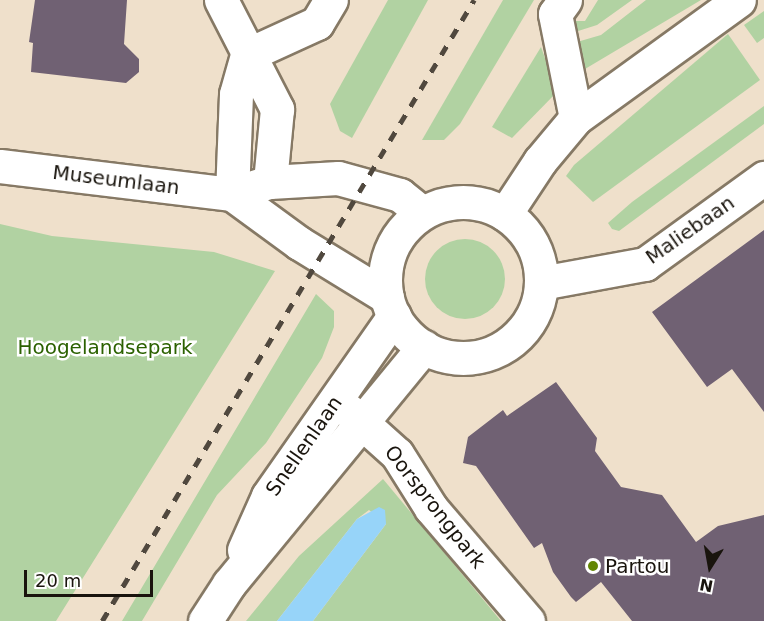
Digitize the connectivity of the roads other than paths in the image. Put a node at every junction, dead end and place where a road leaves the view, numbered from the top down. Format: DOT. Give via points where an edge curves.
graph roads {
  1 [pos="221,0"];
  2 [pos="331,0"];
  3 [pos="565,0"];
  4 [pos="739,0"];
  5 [pos="247,55"];
  6 [pos="576,118"];
  7 [pos="0,166"];
  8 [pos="764,178"];
  9 [pos="270,182"];
  10 [pos="232,194"];
  11 [pos="422,213"];
  12 [pos="505,214"];
  13 [pos="541,283"];
  14 [pos="391,307"];
  15 [pos="424,347"];
  16 [pos="335,401"];
  17 [pos="365,424"];
  18 [pos="228,584"];
  19 [pos="205,621"];
  20 [pos="528,621"];
  1 -- 5 [label="street"];
  2 -- 5 [label="street" via="316,23"];
  3 -- 6 [label="street" via="555,14"];
  4 -- 6 [label="street"];
  5 -- 9 [label="street" via="277,109"];
  5 -- 10 [label="street" via="237,94"];
  6 -- 12 [label="street" via="540,161"];
  7 -- 10 [label="street, Museumlaan"];
  8 -- 13 [label="street, Maliebaan" via="645,264"];
  9 -- 10 [label="street, Museumlaan"];
  9 -- 11 [label="street, Museumlaan" via="338,178 364,182 400,195"];
  10 -- 14 [label="street, Museumlaan"];
  11 -- 12 [label="street" via="459,202"];
  11 -- 14 [label="street" via="396,241 388,259"];
  12 -- 13 [label="street" via="531,241"];
  13 -- 15 [label="street" via="533,315 502,348 461,358"];
  14 -- 15 [label="street"];
  14 -- 16 [label="street, Snellenlaan"];
  15 -- 17 [label="street, Snellenlaan"];
  16 -- 17 [label="street, Oorsprongpark"];
  16 -- 18 [label="street, Snellenlaan" via="268,496"];
  17 -- 18 [label="street, Snellenlaan"];
  17 -- 20 [label="street, Oorsprongpark" via="397,454 431,508"];
  18 -- 19 [label="street, Snellenlaan"];
}
